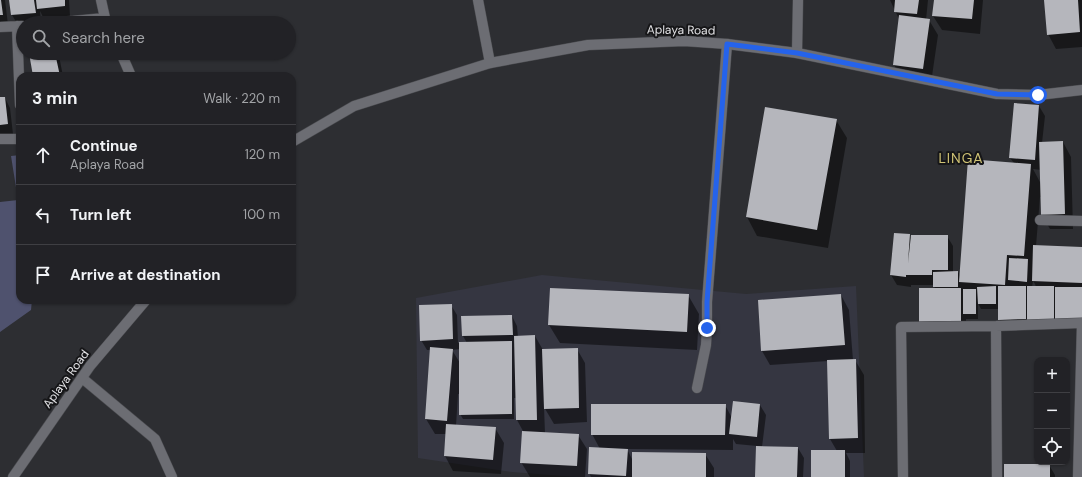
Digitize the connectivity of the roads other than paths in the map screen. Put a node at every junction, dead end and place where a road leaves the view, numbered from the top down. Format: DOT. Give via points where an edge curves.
graph roads {
  1 [pos="101,0"];
  2 [pos="478,0"];
  3 [pos="798,0"];
  4 [pos="105,16"];
  5 [pos="16,26"];
  6 [pos="0,27"];
  7 [pos="727,44"];
  8 [pos="797,53"];
  9 [pos="20,60"];
  10 [pos="124,60"];
  11 [pos="490,63"];
  12 [pos="20,72"];
  13 [pos="129,72"];
  14 [pos="1082,90"];
  15 [pos="0,139"];
  16 [pos="16,139"];
  17 [pos="296,140"];
  18 [pos="1040,220"];
  19 [pos="1082,221"];
  20 [pos="143,304"];
  21 [pos="996,326"];
  22 [pos="82,378"];
  23 [pos="697,388"];
  24 [pos="12,477"];
  25 [pos="172,477"];
  26 [pos="903,477"];
  27 [pos="997,477"];
  28 [pos="1078,477"];
  1 -- 4 [label="street"];
  2 -- 11 [label="street"];
  3 -- 8 [label="street"];
  5 -- 6 [label="street"];
  7 -- 8 [label="street, Aplaya Road"];
  7 -- 11 [label="street, Aplaya Road" via="684,41 588,45"];
  7 -- 23 [label="street" via="706,345"];
  8 -- 14 [label="street, Aplaya Road" via="997,94 1038,95"];
  9 -- 12 [label="street"];
  10 -- 13 [label="street"];
  11 -- 17 [label="street, Aplaya Road" via="354,106"];
  15 -- 16 [label="street"];
  18 -- 19 [label="street"];
  20 -- 22 [label="street, Aplaya Road"];
  21 -- 26 [label="street" via="901,327"];
  21 -- 27 [label="street"];
  21 -- 28 [label="street" via="1082,323"];
  22 -- 24 [label="street, Aplaya Road"];
  22 -- 25 [label="street" via="155,439"];
}
